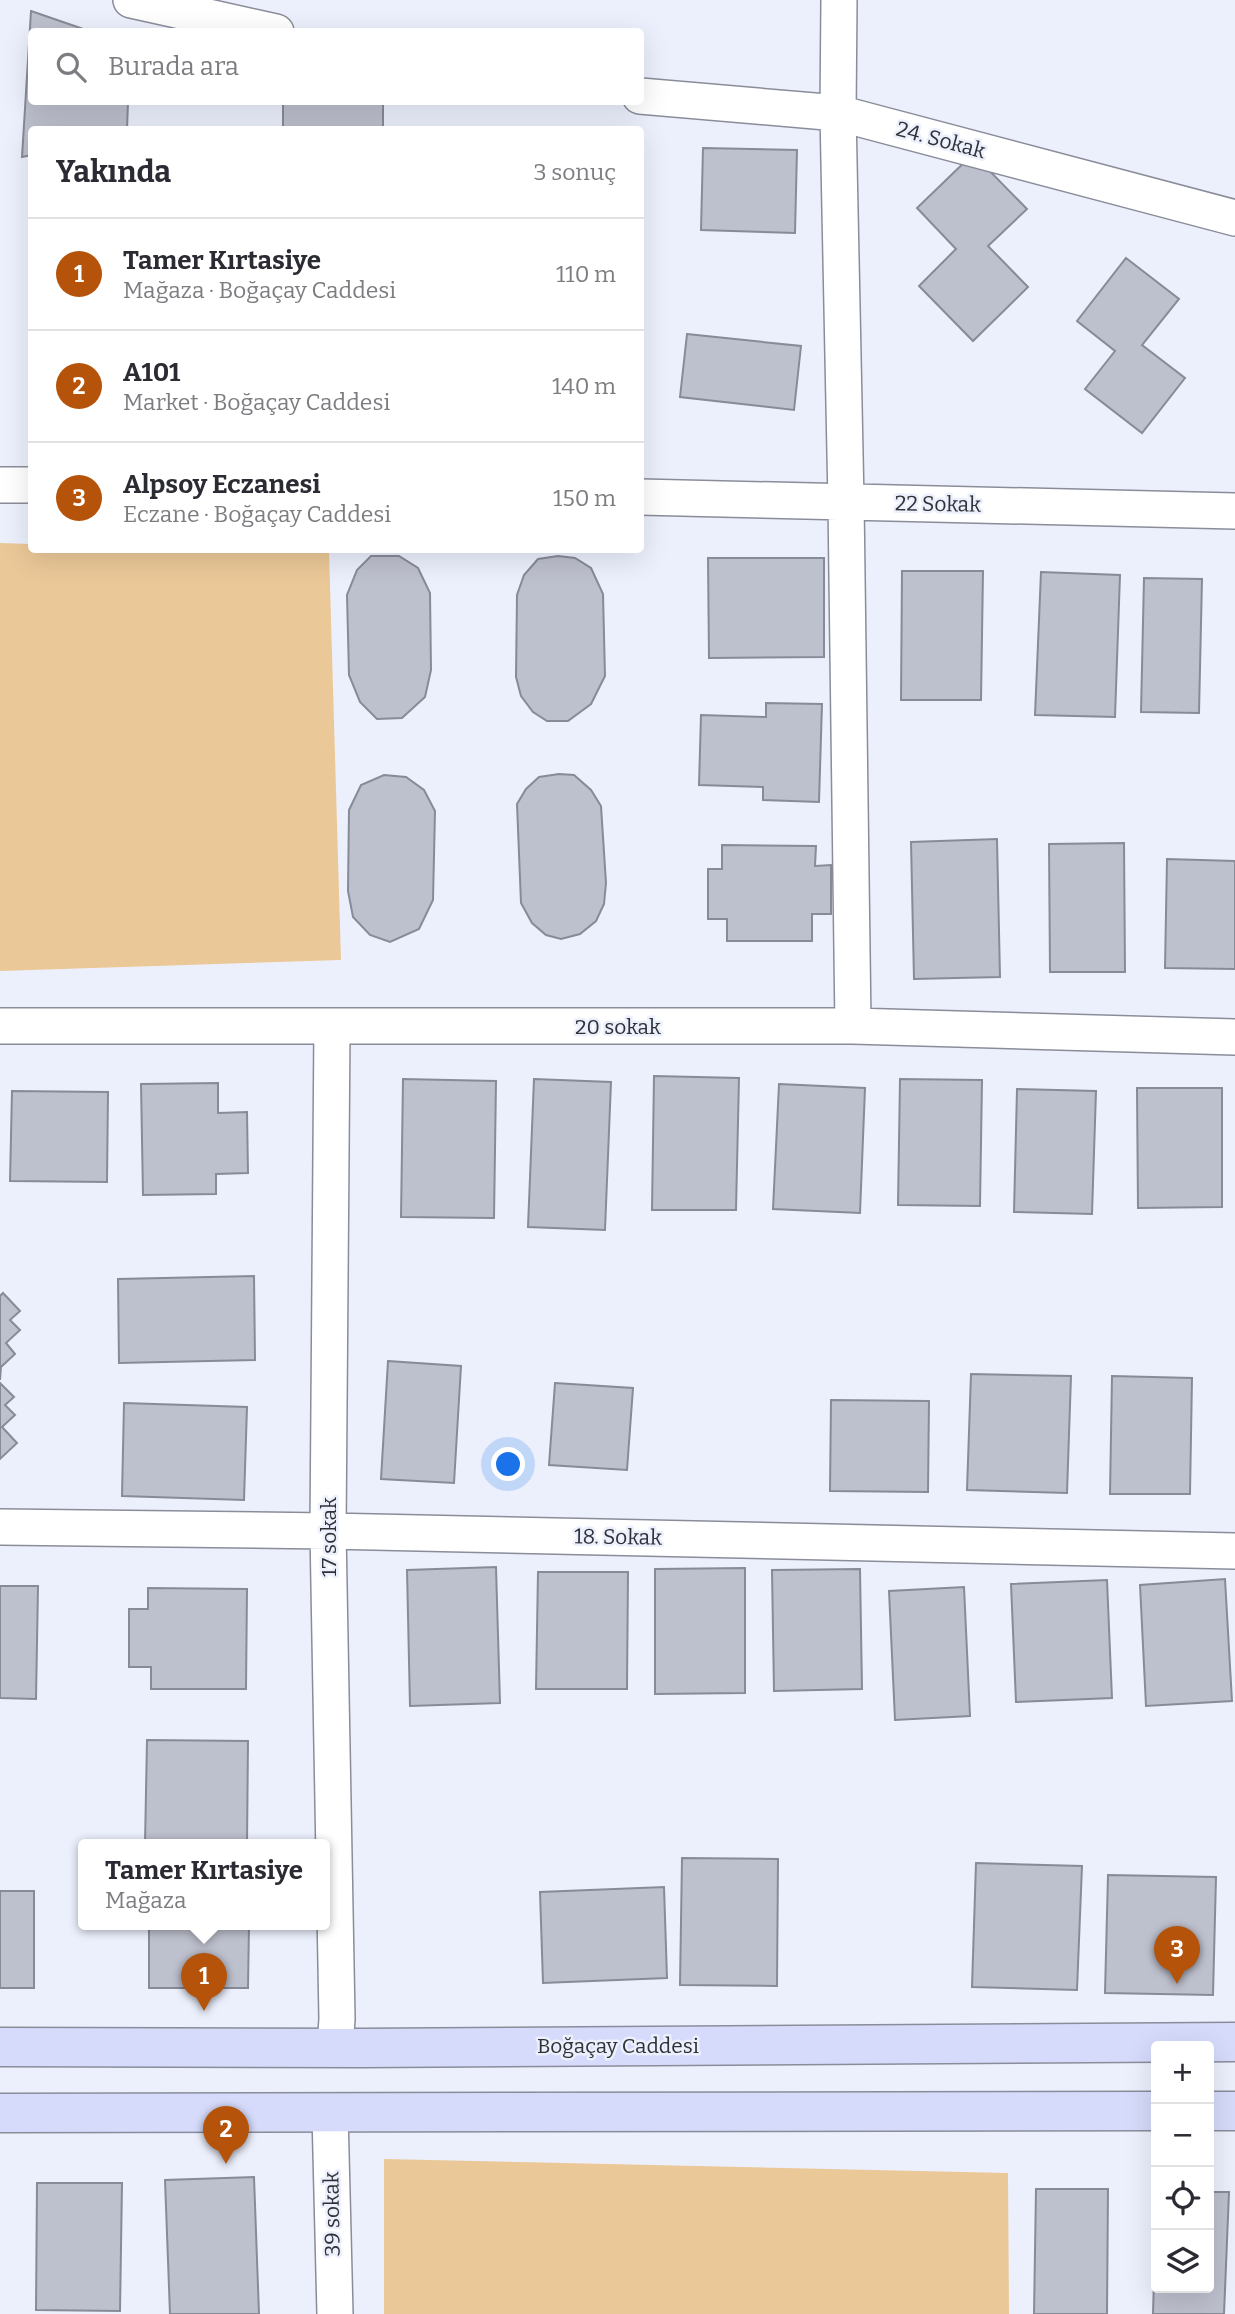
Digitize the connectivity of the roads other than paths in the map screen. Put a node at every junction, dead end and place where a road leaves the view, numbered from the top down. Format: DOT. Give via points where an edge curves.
graph roads {
  1 [pos="131,0"];
  2 [pos="839,0"];
  3 [pos="258,28"];
  4 [pos="644,96"];
  5 [pos="838,113"];
  6 [pos="1235,218"];
  7 [pos="0,485"];
  8 [pos="28,485"];
  9 [pos="644,498"];
  10 [pos="846,502"];
  11 [pos="1235,511"];
  12 [pos="0,1026"];
  13 [pos="853,1026"];
  14 [pos="332,1027"];
  15 [pos="1235,1037"];
  16 [pos="0,1527"];
  17 [pos="328,1531"];
  18 [pos="1235,1551"];
  19 [pos="1235,2042"];
  20 [pos="0,2047"];
  21 [pos="335,2047"];
  22 [pos="1151,2111"];
  23 [pos="1214,2111"];
  24 [pos="1235,2111"];
  25 [pos="0,2113"];
  26 [pos="330,2113"];
  27 [pos="335,2314"];
  1 -- 3 [label="street"];
  2 -- 5 [label="street"];
  4 -- 5 [label="street, 24. Sokak"];
  5 -- 6 [label="street, 24. Sokak"];
  5 -- 10 [label="street"];
  7 -- 8 [label="street"];
  9 -- 10 [label="street, 22 Sokak"];
  10 -- 11 [label="street, 22 Sokak"];
  10 -- 13 [label="street"];
  12 -- 14 [label="street, 20 sokak"];
  13 -- 14 [label="street, 20 sokak"];
  13 -- 15 [label="street, 20 sokak"];
  14 -- 17 [label="street, 17 sokak"];
  16 -- 17 [label="street, 18. Sokak"];
  17 -- 18 [label="street, 18. Sokak"];
  17 -- 21 [label="street, 17 sokak"];
  19 -- 21 [label="main road, Boğaçay Caddesi"];
  20 -- 21 [label="main road, Boğaçay Caddesi"];
  22 -- 26 [label="main road"];
  23 -- 24 [label="main road"];
  25 -- 26 [label="main road"];
  26 -- 27 [label="street, 39 sokak"];
}
